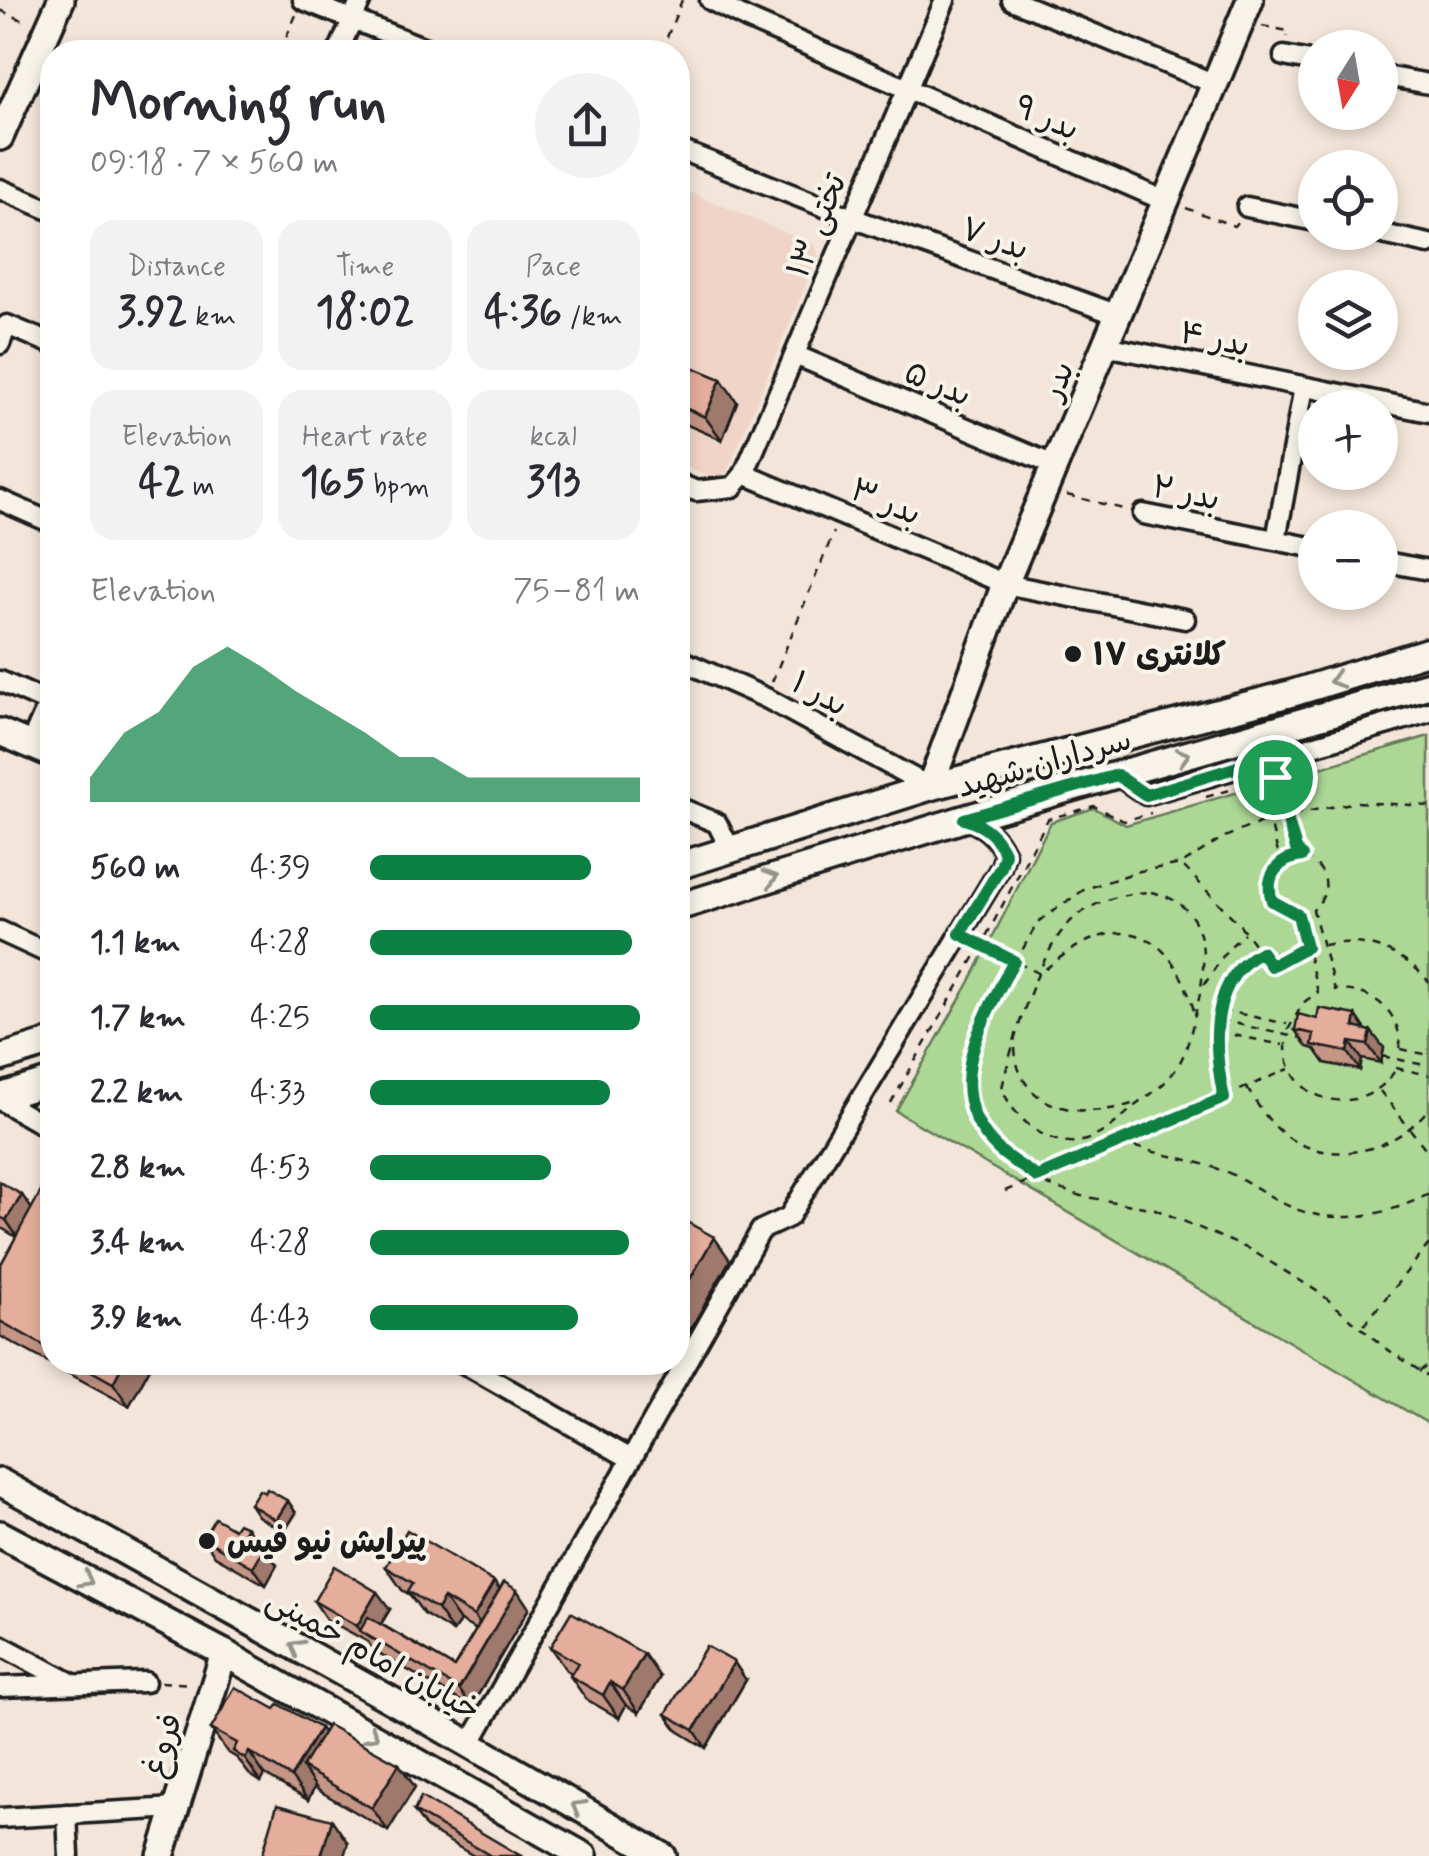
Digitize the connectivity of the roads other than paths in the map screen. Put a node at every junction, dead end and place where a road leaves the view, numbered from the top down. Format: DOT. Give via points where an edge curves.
graph roads {
  1 [pos="61,0"];
  2 [pos="303,0"];
  3 [pos="361,0"];
  4 [pos="710,0"];
  5 [pos="944,0"];
  6 [pos="1012,0"];
  7 [pos="1246,11"];
  8 [pos="352,20"];
  9 [pos="43,40"];
  10 [pos="343,40"];
  11 [pos="404,40"];
  12 [pos="40,47"];
  13 [pos="1284,56"];
  14 [pos="1298,59"];
  15 [pos="1398,78"];
  16 [pos="1215,84"];
  17 [pos="1429,84"];
  18 [pos="905,87"];
  19 [pos="0,137"];
  20 [pos="690,154"];
  21 [pos="0,188"];
  22 [pos="1166,201"];
  23 [pos="40,206"];
  24 [pos="1247,208"];
  25 [pos="852,218"];
  26 [pos="1298,218"];
  27 [pos="1398,237"];
  28 [pos="1429,244"];
  29 [pos="1118,315"];
  30 [pos="40,339"];
  31 [pos="0,344"];
  32 [pos="1106,346"];
  33 [pos="795,355"];
  34 [pos="1304,386"];
  35 [pos="1429,412"];
  36 [pos="1056,466"];
  37 [pos="744,474"];
  38 [pos="690,489"];
  39 [pos="0,500"];
  40 [pos="1143,514"];
  41 [pos="40,518"];
  42 [pos="1276,540"];
  43 [pos="1298,545"];
  44 [pos="1398,564"];
  45 [pos="1429,570"];
  46 [pos="1005,584"];
  47 [pos="1185,619"];
  48 [pos="1429,650"];
  49 [pos="690,663"];
  50 [pos="0,681"];
  51 [pos="1429,685"];
  52 [pos="40,696"];
  53 [pos="1429,712"];
  54 [pos="0,732"];
  55 [pos="40,750"];
  56 [pos="1117,775"];
  57 [pos="930,787"];
  58 [pos="690,812"];
  59 [pos="964,819"];
  60 [pos="730,849"];
  61 [pos="690,862"];
  62 [pos="690,903"];
  63 [pos="0,931"];
  64 [pos="40,949"];
  65 [pos="40,1046"];
  66 [pos="0,1058"];
  67 [pos="40,1085"];
  68 [pos="0,1098"];
  69 [pos="40,1123"];
  70 [pos="690,1356"];
  71 [pos="484,1375"];
  72 [pos="679,1375"];
  73 [pos="631,1460"];
  74 [pos="0,1482"];
  75 [pos="0,1534"];
  76 [pos="0,1645"];
  77 [pos="224,1653"];
  78 [pos="145,1682"];
  79 [pos="74,1684"];
  80 [pos="0,1687"];
  81 [pos="436,1725"];
  82 [pos="470,1744"];
  83 [pos="416,1760"];
  84 [pos="176,1808"];
  85 [pos="67,1814"];
  86 [pos="0,1818"];
  87 [pos="68,1856"];
  88 [pos="161,1856"];
  89 [pos="584,1856"];
  90 [pos="663,1856"];
  1 -- 9 [label="street"];
  2 -- 8 [label="street"];
  3 -- 8 [label="street"];
  4 -- 18 [label="street, بدر ۹"];
  5 -- 18 [label="street, تختی ۱۳"];
  6 -- 16 [label="street"];
  7 -- 16 [label="street, بدر"];
  8 -- 10 [label="street"];
  8 -- 11 [label="street"];
  12 -- 19 [label="street"];
  13 -- 14 [label="street"];
  15 -- 17 [label="street"];
  16 -- 22 [label="street, بدر"];
  18 -- 22 [label="street, بدر ۹"];
  18 -- 25 [label="street, تختی ۱۳"];
  20 -- 25 [label="street, بدر ۷"];
  21 -- 23 [label="street"];
  22 -- 29 [label="street, بدر"];
  24 -- 26 [label="street"];
  25 -- 29 [label="street, بدر ۷"];
  25 -- 33 [label="street, تختی ۱۳"];
  27 -- 28 [label="street"];
  29 -- 32 [label="street, بدر"];
  30 -- 31 [label="street" via="8,325"];
  32 -- 34 [label="street, بدر ۴"];
  32 -- 36 [label="street, بدر"];
  33 -- 36 [label="street, بدر ۵"];
  33 -- 37 [label="street, تختی ۱۳"];
  34 -- 35 [label="street, بدر ۴"];
  34 -- 42 [label="street"];
  36 -- 46 [label="street, بدر"];
  37 -- 38 [label="street" via="733,487"];
  37 -- 46 [label="street, بدر ۳"];
  39 -- 41 [label="street"];
  40 -- 42 [label="street, بدر ۲"];
  42 -- 43 [label="street, بدر ۲"];
  44 -- 45 [label="street"];
  46 -- 47 [label="street, بدر ۳"];
  46 -- 57 [label="street, بدر"];
  48 -- 57 [label="street, سرداران شهید, one-way" via="1293,694"];
  49 -- 57 [label="street, بدر ۱"];
  50 -- 52 [label="street"];
  56 -- 51 [label="street, سرداران شهید, one-way"];
  53 -- 56 [label="street" via="1146,795"];
  54 -- 55 [label="street"];
  56 -- 59 [label="street, سرداران شهید"];
  57 -- 60 [label="street, سرداران شهید"];
  58 -- 60 [label="street" via="718,823"];
  62 -- 59 [label="street, سرداران شهید, one-way"];
  59 -- 70 [label="street" via="999,841 1001,867 789,1217 761,1230"];
  60 -- 61 [label="street, سرداران شهید"];
  63 -- 64 [label="street"];
  65 -- 66 [label="street"];
  67 -- 68 [label="street"];
  68 -- 69 [label="street"];
  71 -- 73 [label="street"];
  72 -- 73 [label="street"];
  73 -- 82 [label="street"];
  81 -- 74 [label="street, خیابان امام خمینی, one-way"];
  75 -- 77 [label="street, one-way"];
  76 -- 79 [label="street"];
  77 -- 83 [label="street, one-way"];
  77 -- 84 [label="street, فروغ"];
  78 -- 79 [label="street"];
  79 -- 80 [label="street"];
  81 -- 82 [label="street, خیابان امام خمینی"];
  81 -- 83 [label="street"];
  90 -- 82 [label="street, خیابان امام خمینی, one-way"];
  83 -- 89 [label="street"];
  84 -- 85 [label="street"];
  84 -- 88 [label="street, فروغ"];
  85 -- 86 [label="street"];
  85 -- 87 [label="street"];
}
